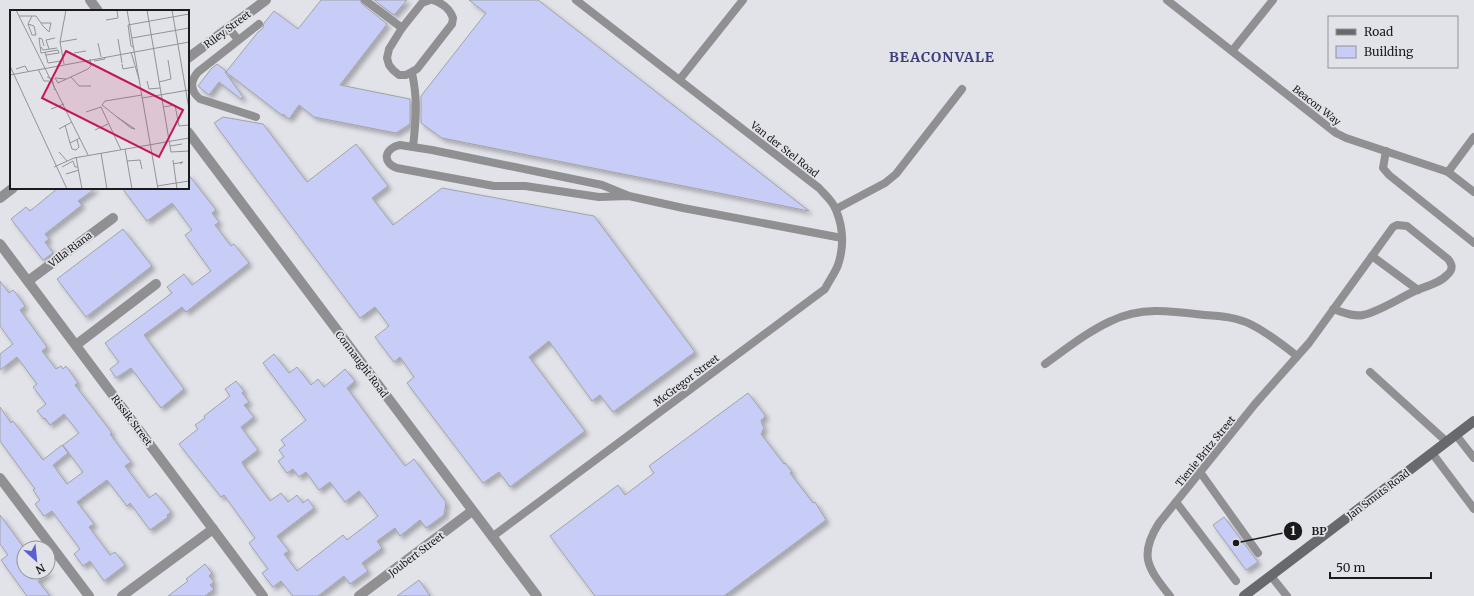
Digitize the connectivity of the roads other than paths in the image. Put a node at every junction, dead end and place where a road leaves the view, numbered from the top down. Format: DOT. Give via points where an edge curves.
graph roads {
  1 [pos="90,0"];
  2 [pos="266,0"];
  3 [pos="365,0"];
  4 [pos="431,0"];
  5 [pos="576,0"];
  6 [pos="743,0"];
  7 [pos="1167,0"];
  8 [pos="1273,0"];
  9 [pos="97,10"];
  10 [pos="258,24"];
  11 [pos="229,28"];
  12 [pos="402,28"];
  13 [pos="238,40"];
  14 [pos="1232,51"];
  15 [pos="189,57"];
  16 [pos="412,73"];
  17 [pos="680,80"];
  18 [pos="962,89"];
  19 [pos="256,117"];
  20 [pos="189,133"];
  21 [pos="1474,137"];
  22 [pos="413,147"];
  23 [pos="1386,151"];
  24 [pos="1448,172"];
  25 [pos="12,189"];
  26 [pos="1474,192"];
  27 [pos="629,196"];
  28 [pos="0,198"];
  29 [pos="836,209"];
  30 [pos="113,218"];
  31 [pos="842,238"];
  32 [pos="1474,243"];
  33 [pos="0,244"];
  34 [pos="1372,256"];
  35 [pos="28,281"];
  36 [pos="156,284"];
  37 [pos="1418,290"];
  38 [pos="1333,309"];
  39 [pos="76,345"];
  40 [pos="1297,356"];
  41 [pos="1045,364"];
  42 [pos="1370,372"];
  43 [pos="1474,421"];
  44 [pos="1456,435"];
  45 [pos="1447,442"];
  46 [pos="1432,453"];
  47 [pos="1474,458"];
  48 [pos="1200,472"];
  49 [pos="0,478"];
  50 [pos="1176,502"];
  51 [pos="1474,508"];
  52 [pos="472,511"];
  53 [pos="213,529"];
  54 [pos="492,537"];
  55 [pos="1258,553"];
  56 [pos="1271,576"];
  57 [pos="1236,581"];
  58 [pos="89,596"];
  59 [pos="122,596"];
  60 [pos="263,596"];
  61 [pos="359,596"];
  62 [pos="537,596"];
  63 [pos="1170,596"];
  64 [pos="1244,596"];
  65 [pos="1287,596"];
  1 -- 9 [label="street"];
  2 -- 11 [label="street, Riley Street"];
  3 -- 12 [label="lane"];
  4 -- 12 [label="lane" via="422,3"];
  4 -- 16 [label="lane" via="448,9 453,18 452,24"];
  5 -- 17 [label="lane, Van der Stel Road"];
  6 -- 17 [label="lane"];
  7 -- 14 [label="lane, Beacon Way"];
  8 -- 14 [label="lane"];
  10 -- 13 [label="lane"];
  11 -- 13 [label="lane"];
  11 -- 15 [label="street, Riley Street"];
  12 -- 16 [label="lane" via="389,49 388,65 399,75"];
  13 -- 19 [label="lane" via="198,72 192,81 192,89 200,99"];
  14 -- 23 [label="lane, Beacon Way" via="1336,133"];
  16 -- 22 [label="lane" via="417,106"];
  17 -- 29 [label="lane, Van der Stel Road" via="819,188"];
  18 -- 29 [label="lane" via="896,174 885,183"];
  20 -- 52 [label="street, Connaught Road"];
  21 -- 24 [label="lane"];
  22 -- 27 [label="lane" via="602,185"];
  22 -- 27 [label="lane" via="400,145 390,150 390,166 494,186 525,186 599,197"];
  23 -- 24 [label="lane, Beacon Way"];
  23 -- 32 [label="lane" via="1383,168"];
  24 -- 26 [label="lane, Beacon Way"];
  25 -- 28 [label="street"];
  27 -- 31 [label="lane"];
  29 -- 31 [label="lane, McGregor Street"];
  30 -- 35 [label="street, Villa Riana"];
  31 -- 54 [label="lane, McGregor Street" via="838,266 825,289"];
  33 -- 35 [label="street, Rissik Street"];
  34 -- 37 [label="lane"];
  34 -- 37 [label="lane, Tienie Britz Street" via="1393,227 1407,226 1448,259 1452,266 1447,276"];
  34 -- 38 [label="lane, Tienie Britz Street"];
  35 -- 39 [label="street, Rissik Street"];
  36 -- 39 [label="street"];
  37 -- 38 [label="lane" via="1365,315 1352,315"];
  38 -- 40 [label="lane, Tienie Britz Street"];
  39 -- 53 [label="street, Rissik Street"];
  40 -- 41 [label="lane" via="1251,324 1225,317 1164,310 1135,313 1112,320"];
  40 -- 48 [label="lane, Tienie Britz Street"];
  42 -- 45 [label="lane"];
  43 -- 44 [label="street, Jan Smuts Road"];
  44 -- 45 [label="street, Jan Smuts Road"];
  44 -- 47 [label="lane"];
  45 -- 46 [label="street, Jan Smuts Road"];
  46 -- 51 [label="lane"];
  46 -- 56 [label="street, Jan Smuts Road"];
  48 -- 50 [label="lane, Tienie Britz Street"];
  48 -- 55 [label="lane"];
  49 -- 58 [label="street"];
  50 -- 57 [label="lane"];
  50 -- 63 [label="lane, Tienie Britz Street" via="1152,535 1147,548 1153,574"];
  52 -- 54 [label="street, Connaught Road"];
  52 -- 61 [label="street, Joubert Street"];
  53 -- 59 [label="street"];
  53 -- 60 [label="street, Rissik Street"];
  54 -- 62 [label="street, Connaught Road"];
  56 -- 64 [label="street, Jan Smuts Road"];
  56 -- 65 [label="lane"];
}
